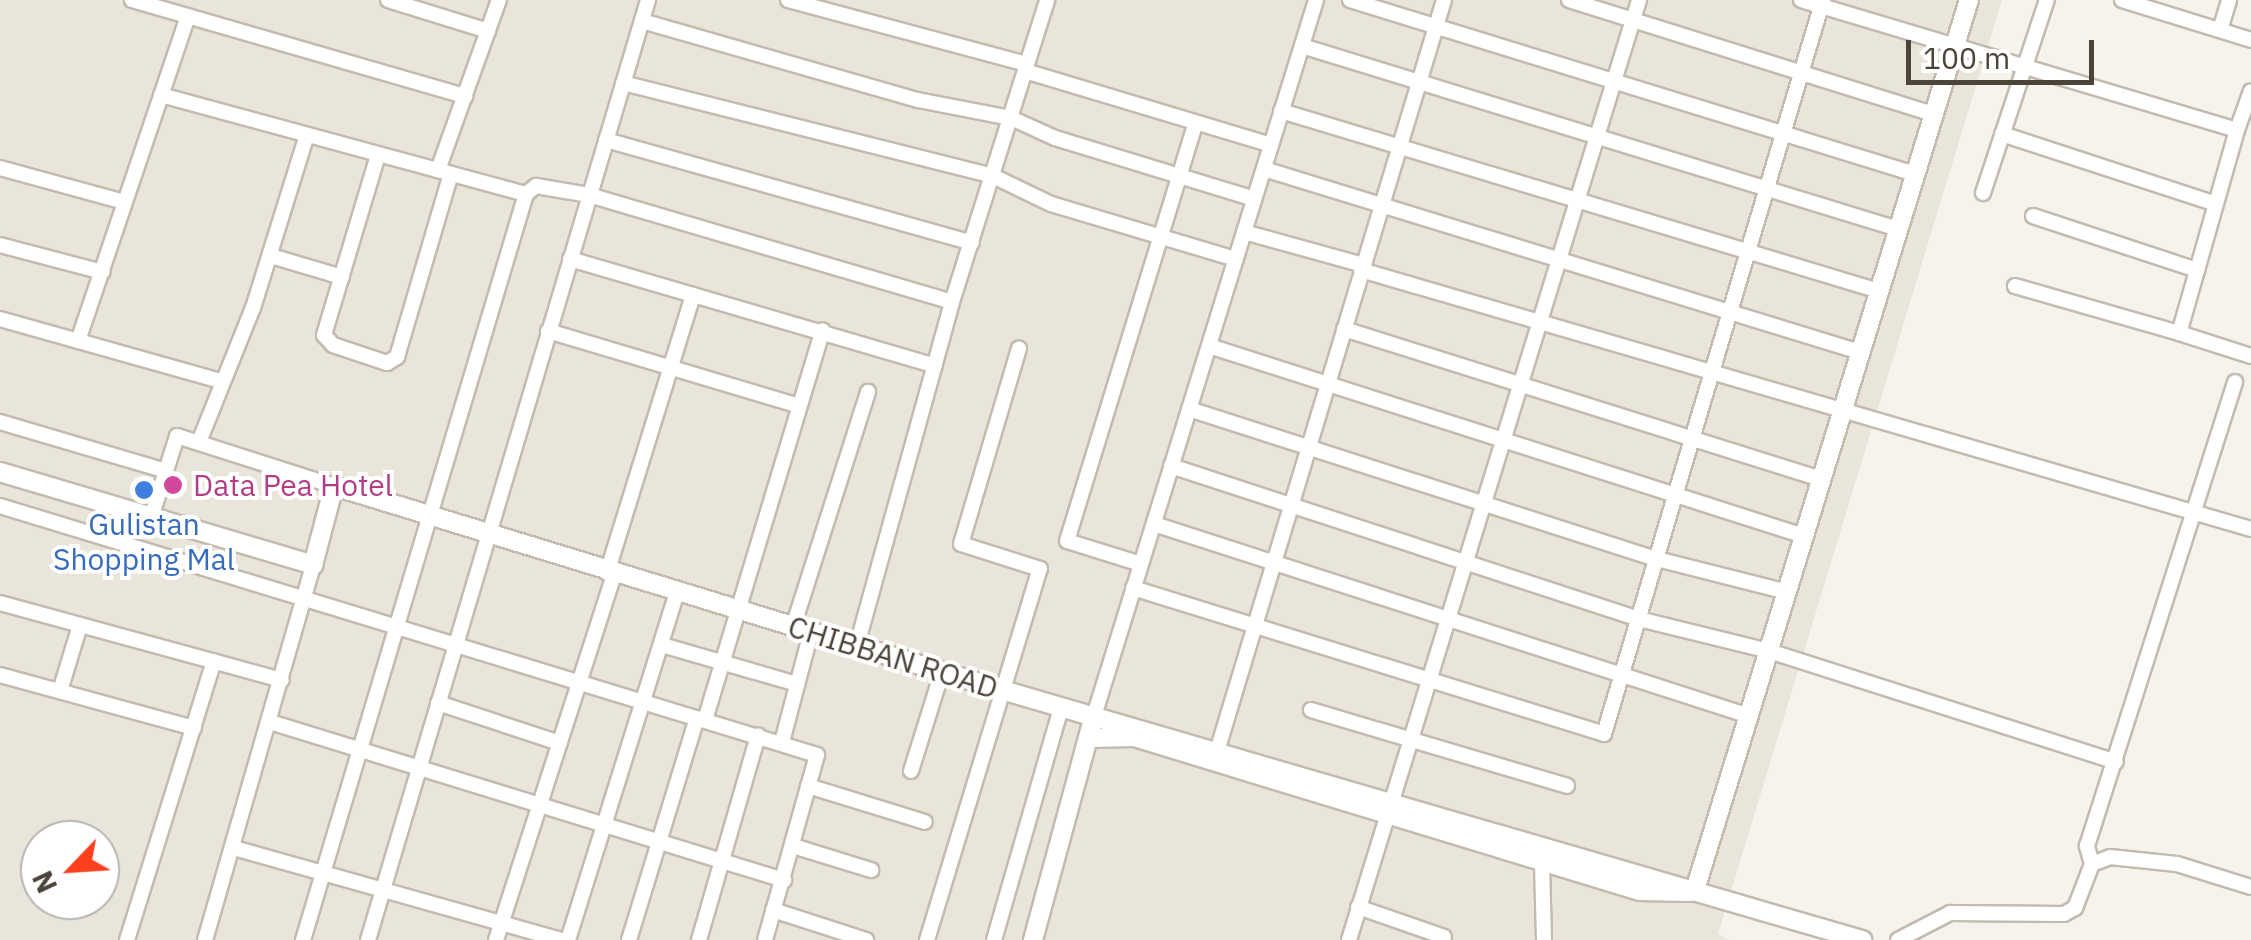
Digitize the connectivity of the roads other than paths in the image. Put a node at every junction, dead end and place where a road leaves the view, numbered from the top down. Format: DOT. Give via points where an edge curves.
graph roads {
  1 [pos="132,0"];
  2 [pos="388,0"];
  3 [pos="500,0"];
  4 [pos="648,0"];
  5 [pos="788,0"];
  6 [pos="1048,0"];
  7 [pos="1316,0"];
  8 [pos="1350,0"];
  9 [pos="1444,0"];
  10 [pos="1569,0"];
  11 [pos="1639,0"];
  12 [pos="1800,0"];
  13 [pos="1968,0"];
  14 [pos="2046,0"];
  15 [pos="2229,0"];
  16 [pos="2131,1"];
  17 [pos="1822,3"];
  18 [pos="188,16"];
  19 [pos="1633,20"];
  20 [pos="642,21"];
  21 [pos="1436,26"];
  22 [pos="488,30"];
  23 [pos="2220,30"];
  24 [pos="2251,40"];
  25 [pos="1302,46"];
  26 [pos="1954,47"];
  27 [pos="1026,68"];
  28 [pos="2024,68"];
  29 [pos="1802,74"];
  30 [pos="1418,82"];
  31 [pos="1614,82"];
  32 [pos="623,83"];
  33 [pos="2251,91"];
  34 [pos="162,94"];
  35 [pos="464,96"];
  36 [pos="1282,111"];
  37 [pos="1934,114"];
  38 [pos="1011,118"];
  39 [pos="1195,124"];
  40 [pos="2237,130"];
  41 [pos="2002,134"];
  42 [pos="307,135"];
  43 [pos="1783,135"];
  44 [pos="1597,137"];
  45 [pos="606,140"];
  46 [pos="1271,145"];
  47 [pos="1399,146"];
  48 [pos="378,155"];
  49 [pos="0,168"];
  50 [pos="1264,169"];
  51 [pos="444,172"];
  52 [pos="1915,174"];
  53 [pos="993,176"];
  54 [pos="1178,177"];
  55 [pos="1767,190"];
  56 [pos="1983,193"];
  57 [pos="526,194"];
  58 [pos="589,195"];
  59 [pos="1254,199"];
  60 [pos="1578,200"];
  61 [pos="124,202"];
  62 [pos="2216,204"];
  63 [pos="1381,205"];
  64 [pos="2033,216"];
  65 [pos="1898,229"];
  66 [pos="1244,232"];
  67 [pos="1160,236"];
  68 [pos="972,243"];
  69 [pos="0,245"];
  70 [pos="1748,252"];
  71 [pos="271,256"];
  72 [pos="1236,258"];
  73 [pos="570,260"];
  74 [pos="1560,260"];
  75 [pos="1362,267"];
  76 [pos="2197,270"];
  77 [pos="104,272"];
  78 [pos="342,277"];
  79 [pos="2015,286"];
  80 [pos="1879,291"];
  81 [pos="692,295"];
  82 [pos="952,302"];
  83 [pos="1730,313"];
  84 [pos="0,320"];
  85 [pos="1542,322"];
  86 [pos="1344,328"];
  87 [pos="823,330"];
  88 [pos="548,331"];
  89 [pos="2179,333"];
  90 [pos="78,341"];
  91 [pos="1209,346"];
  92 [pos="1019,348"];
  93 [pos="1860,352"];
  94 [pos="2251,356"];
  95 [pos="935,366"];
  96 [pos="671,368"];
  97 [pos="1713,372"];
  98 [pos="221,381"];
  99 [pos="2236,382"];
  100 [pos="1326,385"];
  101 [pos="1522,385"];
  102 [pos="868,392"];
  103 [pos="800,406"];
  104 [pos="1189,409"];
  105 [pos="1843,409"];
  106 [pos="0,422"];
  107 [pos="1693,440"];
  108 [pos="199,442"];
  109 [pos="1505,443"];
  110 [pos="1308,447"];
  111 [pos="1171,466"];
  112 [pos="166,470"];
  113 [pos="0,472"];
  114 [pos="1821,479"];
  115 [pos="334,486"];
  116 [pos="1675,500"];
  117 [pos="1486,504"];
  118 [pos="0,506"];
  119 [pos="1288,506"];
  120 [pos="2196,508"];
  121 [pos="430,514"];
  122 [pos="151,518"];
  123 [pos="1154,524"];
  124 [pos="2251,529"];
  125 [pos="489,534"];
  126 [pos="1804,536"];
  127 [pos="1658,559"];
  128 [pos="1141,564"];
  129 [pos="1468,564"];
  130 [pos="313,565"];
  131 [pos="1271,566"];
  132 [pos="610,574"];
  133 [pos="1134,588"];
  134 [pos="678,592"];
  135 [pos="1787,592"];
  136 [pos="303,600"];
  137 [pos="0,603"];
  138 [pos="735,609"];
  139 [pos="1639,619"];
  140 [pos="1451,620"];
  141 [pos="1254,624"];
  142 [pos="80,625"];
  143 [pos="398,626"];
  144 [pos="802,629"];
  145 [pos="457,643"];
  146 [pos="662,645"];
  147 [pos="857,645"];
  148 [pos="1768,651"];
  149 [pos="214,661"];
  150 [pos="721,662"];
  151 [pos="942,672"];
  152 [pos="0,675"];
  153 [pos="1625,676"];
  154 [pos="282,680"];
  155 [pos="580,680"];
  156 [pos="1433,681"];
  157 [pos="797,684"];
  158 [pos="1002,690"];
  159 [pos="60,692"];
  160 [pos="438,703"];
  161 [pos="644,704"];
  162 [pos="1061,708"];
  163 [pos="1311,710"];
  164 [pos="1094,716"];
  165 [pos="1749,716"];
  166 [pos="701,719"];
  167 [pos="270,722"];
  168 [pos="194,728"];
  169 [pos="758,735"];
  170 [pos="1088,738"];
  171 [pos="1415,741"];
  172 [pos="782,742"];
  173 [pos="560,743"];
  174 [pos="359,748"];
  175 [pos="1218,748"];
  176 [pos="2116,762"];
  177 [pos="419,766"];
  178 [pos="911,771"];
  179 [pos="808,786"];
  180 [pos="1567,786"];
  181 [pos="542,801"];
  182 [pos="1391,810"];
  183 [pos="925,822"];
  184 [pos="608,823"];
  185 [pos="662,839"];
  186 [pos="793,846"];
  187 [pos="234,848"];
  188 [pos="722,858"];
  189 [pos="1542,863"];
  190 [pos="2092,864"];
  191 [pos="871,870"];
  192 [pos="321,873"];
  193 [pos="784,880"];
  194 [pos="2251,887"];
  195 [pos="1695,890"];
  196 [pos="382,891"];
  197 [pos="1358,907"];
  198 [pos="774,910"];
  199 [pos="497,932"];
  200 [pos="1838,937"];
  201 [pos="1447,939"];
  202 [pos="128,940"];
  203 [pos="205,940"];
  204 [pos="303,940"];
  205 [pos="368,940"];
  206 [pos="564,940"];
  207 [pos="629,940"];
  208 [pos="700,940"];
  209 [pos="764,940"];
  210 [pos="866,940"];
  211 [pos="928,940"];
  212 [pos="994,940"];
  213 [pos="1034,940"];
  214 [pos="1349,940"];
  215 [pos="1544,940"];
  216 [pos="1862,940"];
  217 [pos="1898,940"];
  1 -- 18 [label="street"];
  2 -- 22 [label="street"];
  3 -- 22 [label="street"];
  4 -- 20 [label="street"];
  5 -- 27 [label="street"];
  6 -- 27 [label="street"];
  7 -- 25 [label="street"];
  8 -- 21 [label="street"];
  9 -- 21 [label="street"];
  10 -- 19 [label="street"];
  11 -- 19 [label="street"];
  12 -- 17 [label="street"];
  13 -- 26 [label="street"];
  14 -- 28 [label="street"];
  15 -- 23 [label="street"];
  16 -- 23 [label="street"];
  17 -- 26 [label="street"];
  17 -- 29 [label="street"];
  18 -- 34 [label="street"];
  18 -- 35 [label="street"];
  19 -- 29 [label="street"];
  19 -- 31 [label="street"];
  20 -- 32 [label="street"];
  20 -- 38 [label="street" via="918,100"];
  21 -- 30 [label="street"];
  21 -- 31 [label="street"];
  22 -- 35 [label="street"];
  23 -- 24 [label="street"];
  25 -- 30 [label="street"];
  25 -- 36 [label="street"];
  26 -- 28 [label="street"];
  26 -- 37 [label="street"];
  27 -- 38 [label="street"];
  27 -- 39 [label="street"];
  28 -- 40 [label="street"];
  28 -- 41 [label="street"];
  29 -- 37 [label="street"];
  29 -- 43 [label="street"];
  30 -- 44 [label="street"];
  30 -- 47 [label="street"];
  31 -- 43 [label="street"];
  31 -- 44 [label="street"];
  32 -- 45 [label="street"];
  32 -- 53 [label="street"];
  33 -- 40 [label="street"];
  34 -- 42 [label="street"];
  34 -- 61 [label="street"];
  35 -- 51 [label="street"];
  36 -- 46 [label="street"];
  36 -- 47 [label="street"];
  37 -- 52 [label="street"];
  38 -- 53 [label="street"];
  38 -- 54 [label="street"];
  39 -- 46 [label="street"];
  39 -- 54 [label="street"];
  40 -- 62 [label="street"];
  41 -- 56 [label="street"];
  41 -- 62 [label="street"];
  42 -- 48 [label="street"];
  42 -- 71 [label="street"];
  43 -- 52 [label="street"];
  43 -- 55 [label="street"];
  44 -- 55 [label="street"];
  44 -- 60 [label="street"];
  45 -- 58 [label="street"];
  45 -- 68 [label="street"];
  46 -- 50 [label="street"];
  47 -- 60 [label="street"];
  47 -- 63 [label="street"];
  48 -- 51 [label="street"];
  48 -- 78 [label="street"];
  49 -- 61 [label="street"];
  50 -- 59 [label="street"];
  50 -- 63 [label="street"];
  51 -- 57 [label="street"];
  51 -- 78 [label="street" via="394,362 328,342"];
  52 -- 65 [label="street"];
  53 -- 67 [label="street" via="1052,204"];
  53 -- 68 [label="street"];
  54 -- 59 [label="street"];
  54 -- 67 [label="street"];
  55 -- 65 [label="street"];
  55 -- 70 [label="street"];
  57 -- 58 [label="street" via="536,186"];
  57 -- 121 [label="street"];
  58 -- 73 [label="street"];
  58 -- 82 [label="street"];
  59 -- 66 [label="street"];
  60 -- 70 [label="street"];
  60 -- 74 [label="street"];
  61 -- 77 [label="street"];
  62 -- 76 [label="street"];
  63 -- 74 [label="street"];
  63 -- 75 [label="street"];
  64 -- 76 [label="street"];
  65 -- 80 [label="street"];
  66 -- 72 [label="street"];
  66 -- 75 [label="street"];
  67 -- 72 [label="street"];
  67 -- 128 [label="street" via="1066,541"];
  68 -- 82 [label="street"];
  69 -- 77 [label="street"];
  70 -- 80 [label="street"];
  70 -- 83 [label="street"];
  71 -- 78 [label="street"];
  71 -- 98 [label="street"];
  72 -- 91 [label="street"];
  73 -- 81 [label="street"];
  73 -- 88 [label="street"];
  74 -- 83 [label="street"];
  74 -- 85 [label="street"];
  75 -- 85 [label="street"];
  75 -- 86 [label="street"];
  76 -- 89 [label="street"];
  77 -- 90 [label="street"];
  79 -- 89 [label="street"];
  80 -- 93 [label="street"];
  81 -- 87 [label="street"];
  81 -- 96 [label="street"];
  82 -- 95 [label="street"];
  83 -- 93 [label="street"];
  83 -- 97 [label="street"];
  84 -- 90 [label="street"];
  85 -- 97 [label="street"];
  85 -- 101 [label="street"];
  86 -- 100 [label="street"];
  86 -- 101 [label="street"];
  87 -- 95 [label="street"];
  87 -- 103 [label="street"];
  88 -- 96 [label="street"];
  88 -- 125 [label="street"];
  89 -- 94 [label="street"];
  90 -- 98 [label="street"];
  91 -- 100 [label="street"];
  91 -- 104 [label="street"];
  92 -- 158 [label="street" via="961,544 1040,569"];
  93 -- 105 [label="street"];
  95 -- 147 [label="street"];
  96 -- 103 [label="street"];
  96 -- 132 [label="street"];
  97 -- 105 [label="street"];
  97 -- 107 [label="street"];
  98 -- 108 [label="street"];
  99 -- 120 [label="street"];
  100 -- 109 [label="street"];
  100 -- 110 [label="street"];
  101 -- 107 [label="street"];
  101 -- 109 [label="street"];
  102 -- 144 [label="street"];
  103 -- 138 [label="street"];
  104 -- 110 [label="street"];
  104 -- 111 [label="street"];
  105 -- 114 [label="street"];
  105 -- 120 [label="street"];
  106 -- 112 [label="street"];
  107 -- 114 [label="street"];
  107 -- 116 [label="street"];
  108 -- 112 [label="street" via="177,436"];
  108 -- 115 [label="street, CHIBBAN ROAD"];
  109 -- 116 [label="street"];
  109 -- 117 [label="street"];
  110 -- 117 [label="street"];
  110 -- 119 [label="street"];
  111 -- 119 [label="street"];
  111 -- 123 [label="street"];
  112 -- 122 [label="street"];
  113 -- 122 [label="street"];
  114 -- 126 [label="street"];
  115 -- 121 [label="street, CHIBBAN ROAD"];
  115 -- 130 [label="street"];
  116 -- 126 [label="street"];
  116 -- 127 [label="street"];
  117 -- 127 [label="street"];
  117 -- 129 [label="street"];
  118 -- 136 [label="street"];
  119 -- 129 [label="street"];
  119 -- 131 [label="street"];
  120 -- 124 [label="street"];
  120 -- 176 [label="street"];
  121 -- 125 [label="street, CHIBBAN ROAD"];
  121 -- 143 [label="street"];
  122 -- 130 [label="street"];
  123 -- 128 [label="street"];
  123 -- 131 [label="street"];
  125 -- 132 [label="street, CHIBBAN ROAD"];
  125 -- 145 [label="street"];
  126 -- 135 [label="street"];
  127 -- 135 [label="street"];
  127 -- 139 [label="street"];
  128 -- 133 [label="street"];
  129 -- 139 [label="street"];
  129 -- 140 [label="street"];
  130 -- 136 [label="street"];
  131 -- 140 [label="street"];
  131 -- 141 [label="street"];
  132 -- 134 [label="street, CHIBBAN ROAD"];
  132 -- 155 [label="street"];
  133 -- 141 [label="street"];
  133 -- 164 [label="street"];
  134 -- 138 [label="street, CHIBBAN ROAD"];
  134 -- 146 [label="street"];
  135 -- 148 [label="street"];
  136 -- 143 [label="street"];
  136 -- 154 [label="street"];
  137 -- 142 [label="street"];
  138 -- 144 [label="street, CHIBBAN ROAD"];
  138 -- 150 [label="street"];
  139 -- 148 [label="street"];
  139 -- 153 [label="street"];
  140 -- 153 [label="street"];
  140 -- 156 [label="street"];
  141 -- 156 [label="street"];
  141 -- 175 [label="street"];
  142 -- 149 [label="street"];
  142 -- 159 [label="street"];
  143 -- 145 [label="street"];
  143 -- 174 [label="street"];
  144 -- 147 [label="street, CHIBBAN ROAD"];
  144 -- 157 [label="street"];
  145 -- 155 [label="street"];
  145 -- 160 [label="street"];
  146 -- 150 [label="street"];
  146 -- 161 [label="street"];
  147 -- 151 [label="street, CHIBBAN ROAD"];
  148 -- 165 [label="street"];
  148 -- 176 [label="street"];
  149 -- 154 [label="street"];
  149 -- 168 [label="street"];
  150 -- 157 [label="street"];
  150 -- 166 [label="street"];
  151 -- 158 [label="street, CHIBBAN ROAD"];
  151 -- 178 [label="street"];
  152 -- 159 [label="street"];
  153 -- 156 [label="street" via="1604,734"];
  153 -- 165 [label="street"];
  154 -- 167 [label="street"];
  155 -- 161 [label="street"];
  155 -- 173 [label="street"];
  156 -- 171 [label="street"];
  157 -- 172 [label="street"];
  158 -- 162 [label="street, CHIBBAN ROAD"];
  158 -- 211 [label="street"];
  159 -- 168 [label="street"];
  160 -- 173 [label="street"];
  160 -- 177 [label="street"];
  161 -- 166 [label="street"];
  161 -- 184 [label="street"];
  162 -- 164 [label="street, CHIBBAN ROAD"];
  162 -- 212 [label="street"];
  163 -- 171 [label="street"];
  164 -- 170 [label="street"];
  164 -- 175 [label="street, CHIBBAN ROAD"];
  165 -- 195 [label="street"];
  166 -- 169 [label="street"];
  166 -- 185 [label="street"];
  167 -- 174 [label="street"];
  167 -- 187 [label="street"];
  168 -- 202 [label="street"];
  169 -- 172 [label="street"];
  169 -- 188 [label="street"];
  170 -- 182 [label="street, CHIBBAN ROAD" via="1134,737"];
  170 -- 213 [label="street"];
  171 -- 180 [label="street"];
  171 -- 182 [label="street"];
  172 -- 179 [label="street" via="817,755"];
  173 -- 181 [label="street"];
  174 -- 177 [label="street"];
  174 -- 192 [label="street"];
  175 -- 182 [label="street, CHIBBAN ROAD"];
  176 -- 190 [label="street" via="2087,846"];
  177 -- 181 [label="street"];
  177 -- 196 [label="street"];
  179 -- 183 [label="street"];
  179 -- 186 [label="street"];
  181 -- 184 [label="street"];
  181 -- 199 [label="street"];
  182 -- 189 [label="street, CHIBBAN ROAD"];
  182 -- 195 [label="street, CHIBBAN ROAD"];
  182 -- 197 [label="street"];
  184 -- 185 [label="street"];
  184 -- 206 [label="street"];
  185 -- 188 [label="street"];
  185 -- 207 [label="street"];
  186 -- 191 [label="street"];
  186 -- 193 [label="street"];
  187 -- 192 [label="street"];
  187 -- 203 [label="street"];
  188 -- 193 [label="street"];
  188 -- 208 [label="street"];
  189 -- 195 [label="street, CHIBBAN ROAD" via="1640,892 1680,897"];
  189 -- 215 [label="street"];
  190 -- 194 [label="street" via="2110,857 2177,864"];
  190 -- 217 [label="street" via="2078,902 2064,914 1950,913"];
  192 -- 196 [label="street"];
  192 -- 204 [label="street"];
  193 -- 198 [label="street"];
  195 -- 200 [label="street, CHIBBAN ROAD"];
  196 -- 199 [label="street"];
  196 -- 205 [label="street"];
  197 -- 201 [label="street"];
  197 -- 214 [label="street"];
  198 -- 209 [label="street"];
  198 -- 210 [label="street"];
  199 -- 206 [label="street"];
  200 -- 216 [label="street, CHIBBAN ROAD"];
}
